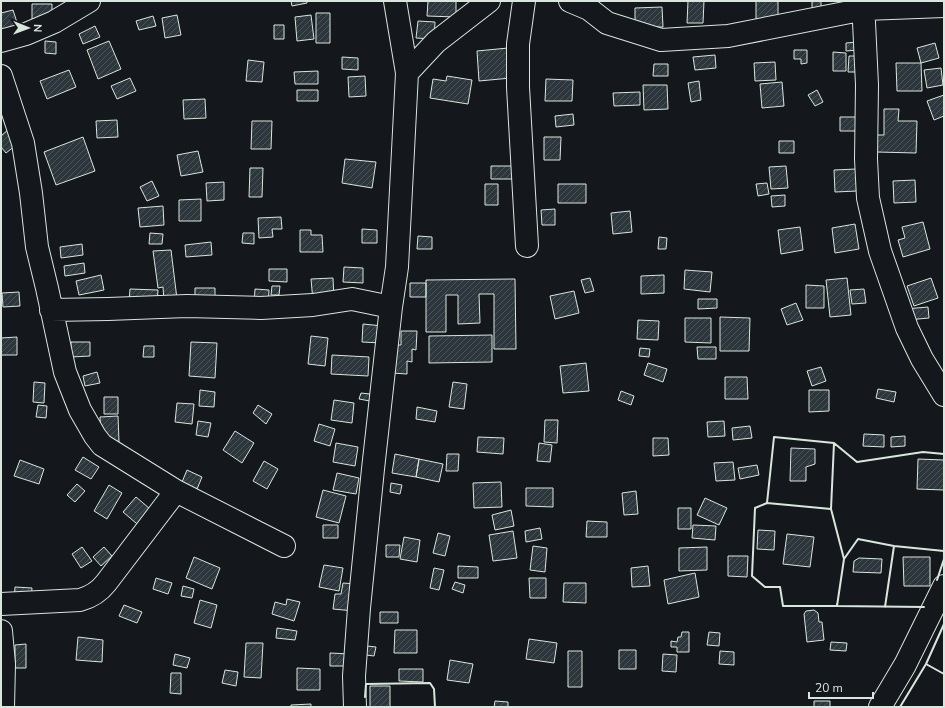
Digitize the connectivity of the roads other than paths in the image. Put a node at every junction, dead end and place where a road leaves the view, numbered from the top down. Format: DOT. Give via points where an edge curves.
graph roads {
  1 [pos="89,1"];
  2 [pos="395,1"];
  3 [pos="489,1"];
  4 [pos="524,1"];
  5 [pos="570,1"];
  6 [pos="864,5"];
  7 [pos="944,6"];
  8 [pos="1,42"];
  9 [pos="407,73"];
  10 [pos="1,76"];
  11 [pos="527,246"];
  12 [pos="391,307"];
  13 [pos="51,310"];
  14 [pos="944,395"];
  15 [pos="176,491"];
  16 [pos="284,546"];
  17 [pos="944,586"];
  18 [pos="1,604"];
  19 [pos="1,630"];
  20 [pos="3,707"];
  21 [pos="355,707"];
  22 [pos="880,707"];
  1 -- 8 [label="street" via="54,22"];
  2 -- 9 [label="street"];
  3 -- 9 [label="street" via="436,42"];
  4 -- 11 [label="street" via="518,44 518,87"];
  5 -- 6 [label="street" via="589,9 607,23 662,40 728,36"];
  6 -- 7 [label="street"];
  6 -- 14 [label="street" via="868,198 880,252 908,328 922,359"];
  9 -- 12 [label="street" via="397,267"];
  10 -- 13 [label="street" via="24,143 37,247"];
  12 -- 13 [label="street" via="352,299 313,305 261,308 187,306"];
  12 -- 21 [label="street" via="359,608 354,676"];
  13 -- 15 [label="street" via="65,372 80,410 95,436 102,445"];
  15 -- 16 [label="street"];
  15 -- 18 [label="street" via="106,583 94,594 80,600"];
  17 -- 22 [label="street" via="906,665"];
  19 -- 20 [label="street" via="4,664"];
}
